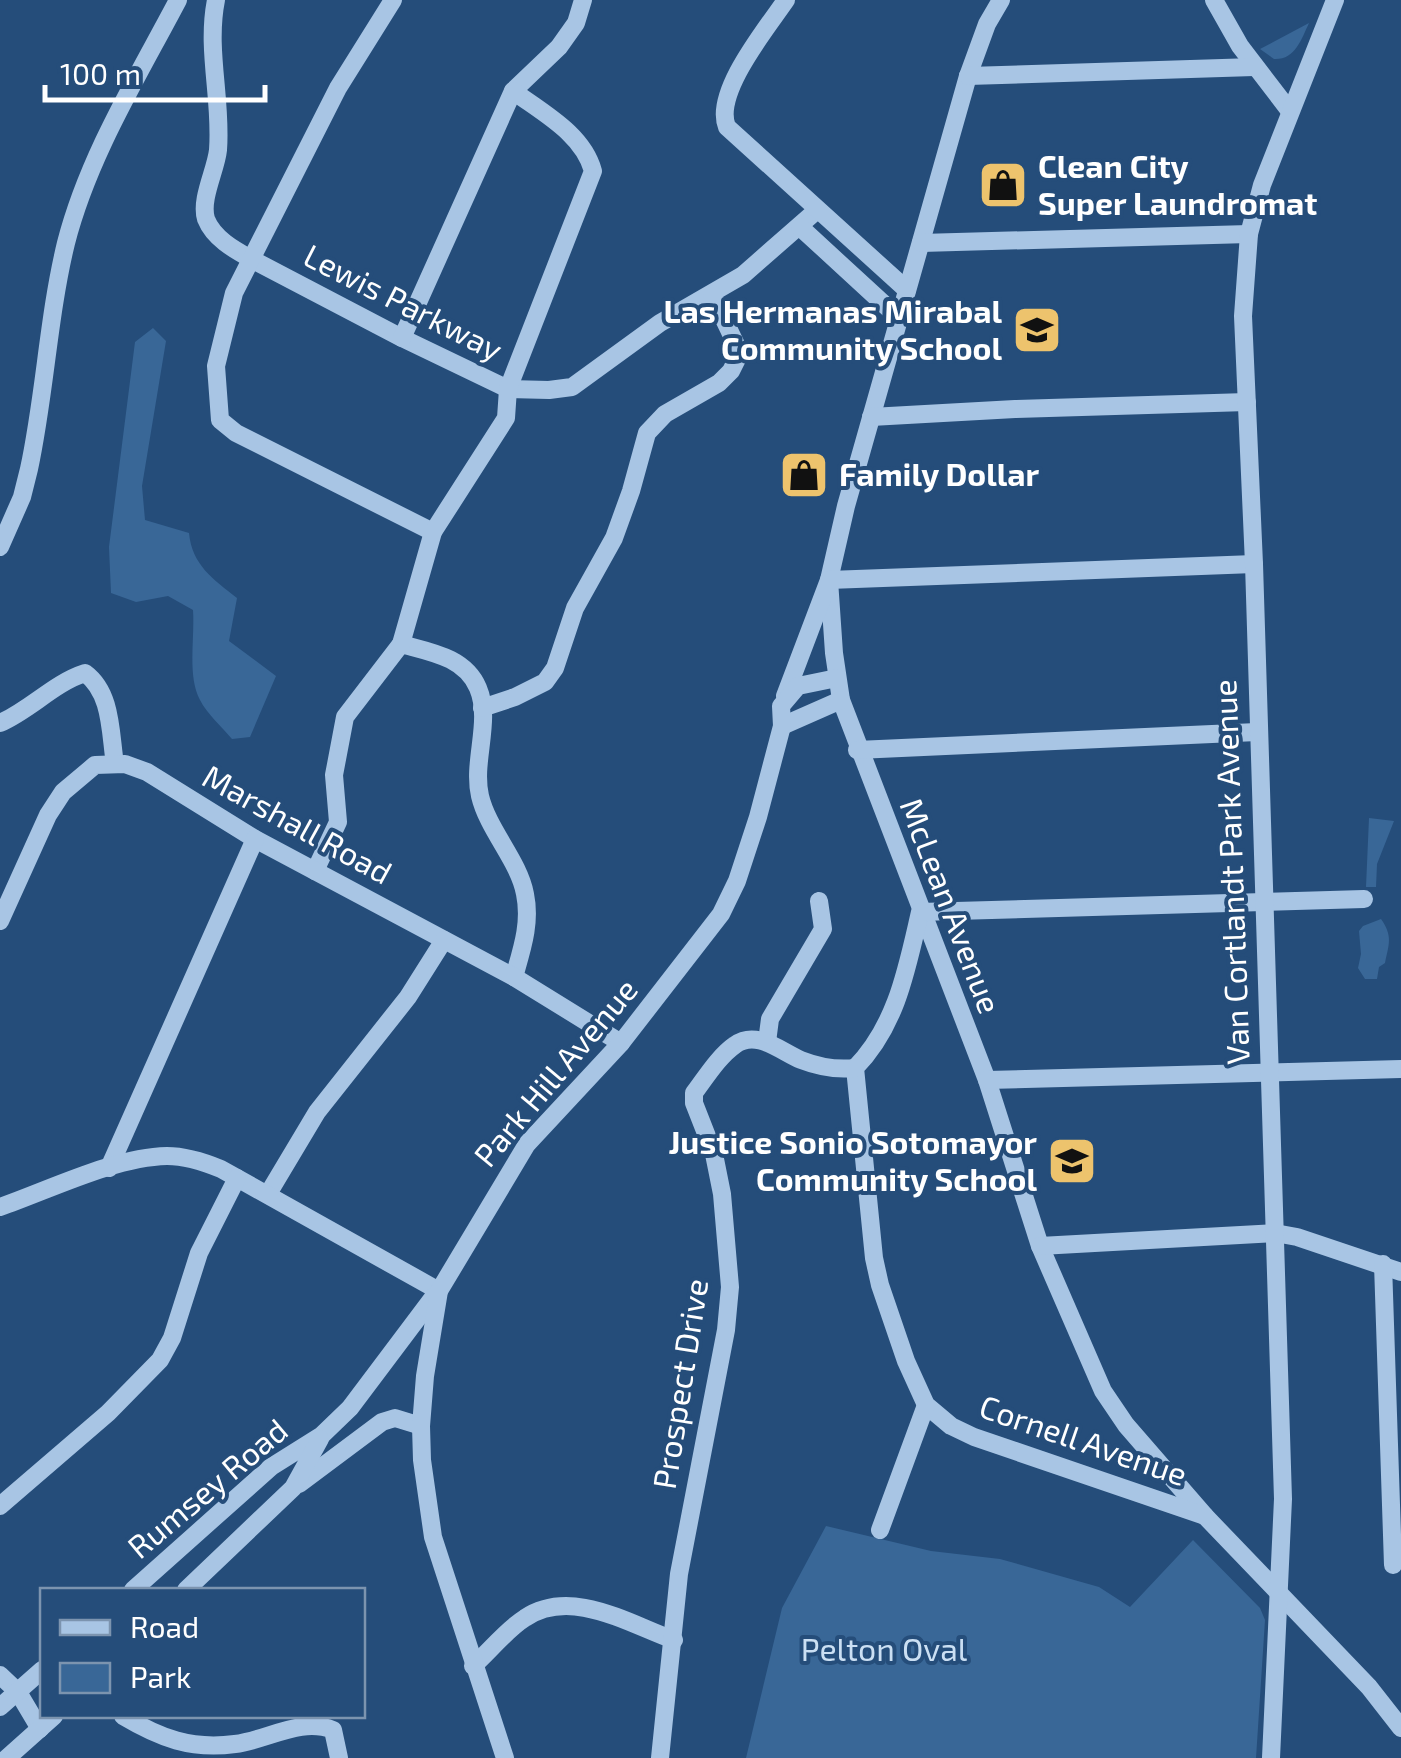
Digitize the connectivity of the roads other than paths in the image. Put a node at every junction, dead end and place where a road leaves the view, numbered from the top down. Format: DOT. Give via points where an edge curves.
graph roads {
  1 [pos="178,0"];
  2 [pos="216,0"];
  3 [pos="393,0"];
  4 [pos="583,0"];
  5 [pos="786,0"];
  6 [pos="1000,0"];
  7 [pos="1214,0"];
  8 [pos="1334,0"];
  9 [pos="1254,67"];
  10 [pos="968,76"];
  11 [pos="513,92"];
  12 [pos="1289,110"];
  13 [pos="816,211"];
  14 [pos="800,227"];
  15 [pos="1250,234"];
  16 [pos="920,243"];
  17 [pos="253,260"];
  18 [pos="907,290"];
  19 [pos="712,294"];
  20 [pos="899,318"];
  21 [pos="402,338"];
  22 [pos="508,389"];
  23 [pos="1246,402"];
  24 [pos="871,417"];
  25 [pos="433,532"];
  26 [pos="0,547"];
  27 [pos="1254,564"];
  28 [pos="830,580"];
  29 [pos="401,644"];
  30 [pos="836,678"];
  31 [pos="841,700"];
  32 [pos="781,706"];
  33 [pos="482,708"];
  34 [pos="0,724"];
  35 [pos="782,726"];
  36 [pos="1257,732"];
  37 [pos="858,750"];
  38 [pos="114,764"];
  39 [pos="255,839"];
  40 [pos="315,871"];
  41 [pos="1364,899"];
  42 [pos="819,901"];
  43 [pos="1264,903"];
  44 [pos="920,912"];
  45 [pos="0,921"];
  46 [pos="444,940"];
  47 [pos="514,977"];
  48 [pos="767,1042"];
  49 [pos="621,1043"];
  50 [pos="856,1068"];
  51 [pos="1401,1069"];
  52 [pos="1268,1071"];
  53 [pos="986,1080"];
  54 [pos="109,1168"];
  55 [pos="237,1178"];
  56 [pos="268,1194"];
  57 [pos="0,1207"];
  58 [pos="1275,1234"];
  59 [pos="1040,1246"];
  60 [pos="1383,1264"];
  61 [pos="1401,1272"];
  62 [pos="439,1290"];
  63 [pos="926,1405"];
  64 [pos="421,1426"];
  65 [pos="322,1435"];
  66 [pos="293,1488"];
  67 [pos="0,1506"];
  68 [pos="1205,1516"];
  69 [pos="880,1530"];
  70 [pos="1393,1565"];
  71 [pos="135,1588"];
  72 [pos="188,1588"];
  73 [pos="1281,1594"];
  74 [pos="674,1640"];
  75 [pos="474,1666"];
  76 [pos="40,1672"];
  77 [pos="0,1674"];
  78 [pos="18,1692"];
  79 [pos="0,1707"];
  80 [pos="52,1718"];
  81 [pos="126,1718"];
  82 [pos="1401,1728"];
  83 [pos="40,1730"];
  84 [pos="7,1758"];
  85 [pos="339,1758"];
  86 [pos="505,1758"];
  87 [pos="660,1758"];
  88 [pos="1271,1758"];
  1 -- 26 [label="street" via="101,149 72,224 29,470"];
  2 -- 17 [label="street, Lewis Parkway" via="218,152 205,216 224,242"];
  3 -- 17 [label="street" via="338,88"];
  4 -- 11 [label="street" via="559,47"];
  5 -- 13 [label="street" via="730,89 723,118"];
  6 -- 10 [label="street, McLean Avenue"];
  7 -- 9 [label="street"];
  8 -- 12 [label="street, Van Cortlandt Park Avenue"];
  9 -- 10 [label="street"];
  9 -- 12 [label="street"];
  10 -- 16 [label="street, McLean Avenue"];
  11 -- 21 [label="street"];
  11 -- 22 [label="street" via="571,135 593,171"];
  12 -- 15 [label="street, Van Cortlandt Park Avenue"];
  13 -- 14 [label="street, Lewis Parkway"];
  13 -- 18 [label="street"];
  14 -- 19 [label="street, Lewis Parkway"];
  14 -- 20 [label="street"];
  15 -- 16 [label="street"];
  15 -- 23 [label="street, Van Cortlandt Park Avenue" via="1242,316"];
  16 -- 18 [label="street, McLean Avenue"];
  17 -- 21 [label="street, Lewis Parkway"];
  17 -- 25 [label="street" via="234,293 216,366 220,420"];
  18 -- 20 [label="street, McLean Avenue"];
  19 -- 22 [label="street, Lewis Parkway" via="660,322 572,387"];
  19 -- 33 [label="street" via="740,353 730,371 648,433 614,538 545,682"];
  20 -- 24 [label="street, McLean Avenue"];
  21 -- 22 [label="street, Lewis Parkway"];
  22 -- 25 [label="street" via="506,418"];
  23 -- 24 [label="street"];
  23 -- 27 [label="street, Van Cortlandt Park Avenue"];
  24 -- 28 [label="street, McLean Avenue"];
  25 -- 29 [label="street"];
  27 -- 28 [label="street"];
  27 -- 36 [label="street, Van Cortlandt Park Avenue"];
  28 -- 30 [label="street, McLean Avenue"];
  28 -- 32 [label="street"];
  29 -- 33 [label="street" via="448,657 467,672"];
  29 -- 40 [label="street" via="345,717 334,775 338,822"];
  30 -- 31 [label="street, McLean Avenue"];
  30 -- 32 [label="street" via="798,686"];
  31 -- 35 [label="street"];
  31 -- 37 [label="street, McLean Avenue"];
  32 -- 35 [label="street, Park Hill Avenue"];
  33 -- 47 [label="street" via="479,794 524,890 528,920"];
  34 -- 38 [label="street" via="85,673 104,693"];
  35 -- 49 [label="street, Park Hill Avenue" via="753,833 721,914"];
  36 -- 37 [label="street"];
  36 -- 43 [label="street, Van Cortlandt Park Avenue"];
  37 -- 44 [label="street, McLean Avenue"];
  38 -- 39 [label="street, Marshall Road" via="146,772"];
  38 -- 45 [label="street" via="95,765 63,792"];
  39 -- 40 [label="street, Marshall Road"];
  39 -- 54 [label="street"];
  40 -- 46 [label="street, Marshall Road"];
  41 -- 43 [label="street"];
  42 -- 48 [label="street" via="823,929 770,1019"];
  43 -- 44 [label="street"];
  43 -- 52 [label="street, Van Cortlandt Park Avenue"];
  44 -- 50 [label="street" via="902,993"];
  44 -- 53 [label="street, McLean Avenue"];
  46 -- 47 [label="street, Marshall Road"];
  46 -- 56 [label="street" via="317,1112"];
  47 -- 49 [label="street, Marshall Road"];
  48 -- 50 [label="street" via="800,1060"];
  48 -- 74 [label="street, Prospect Drive" via="734,1045 694,1093 722,1194 730,1287"];
  49 -- 62 [label="street, Park Hill Avenue" via="527,1144"];
  50 -- 63 [label="street" via="874,1258"];
  51 -- 52 [label="street"];
  52 -- 53 [label="street"];
  52 -- 58 [label="street, Van Cortlandt Park Avenue"];
  53 -- 59 [label="street, McLean Avenue"];
  54 -- 55 [label="street" via="169,1156 199,1160"];
  54 -- 57 [label="street"];
  55 -- 56 [label="street"];
  55 -- 67 [label="street" via="199,1253 160,1360"];
  56 -- 62 [label="street"];
  58 -- 59 [label="street"];
  58 -- 60 [label="street"];
  58 -- 73 [label="street, Van Cortlandt Park Avenue"];
  59 -- 68 [label="street, McLean Avenue" via="1103,1391"];
  60 -- 61 [label="street"];
  60 -- 70 [label="street"];
  62 -- 64 [label="street, Park Hill Avenue"];
  62 -- 65 [label="street, Rumsey Road" via="372,1383"];
  63 -- 68 [label="street, Cornell Avenue" via="974,1437"];
  63 -- 69 [label="street"];
  64 -- 66 [label="street" via="395,1418 382,1422"];
  64 -- 75 [label="street, Park Hill Avenue" via="433,1537"];
  65 -- 66 [label="street, Rumsey Road"];
  65 -- 71 [label="street, Rumsey Road" via="271,1467"];
  66 -- 72 [label="street, Rumsey Road"];
  68 -- 73 [label="street, McLean Avenue"];
  73 -- 82 [label="street, McLean Avenue"];
  73 -- 88 [label="street, Van Cortlandt Park Avenue"];
  74 -- 75 [label="street" via="598,1610 553,1605 524,1618"];
  74 -- 87 [label="street, Prospect Drive"];
  75 -- 86 [label="street, Park Hill Avenue"];
  76 -- 78 [label="street"];
  77 -- 78 [label="street"];
  78 -- 79 [label="street"];
  78 -- 83 [label="street"];
  80 -- 83 [label="street"];
  81 -- 85 [label="street" via="159,1737 201,1746 236,1744 314,1722 332,1730"];
  83 -- 84 [label="street"];
}
